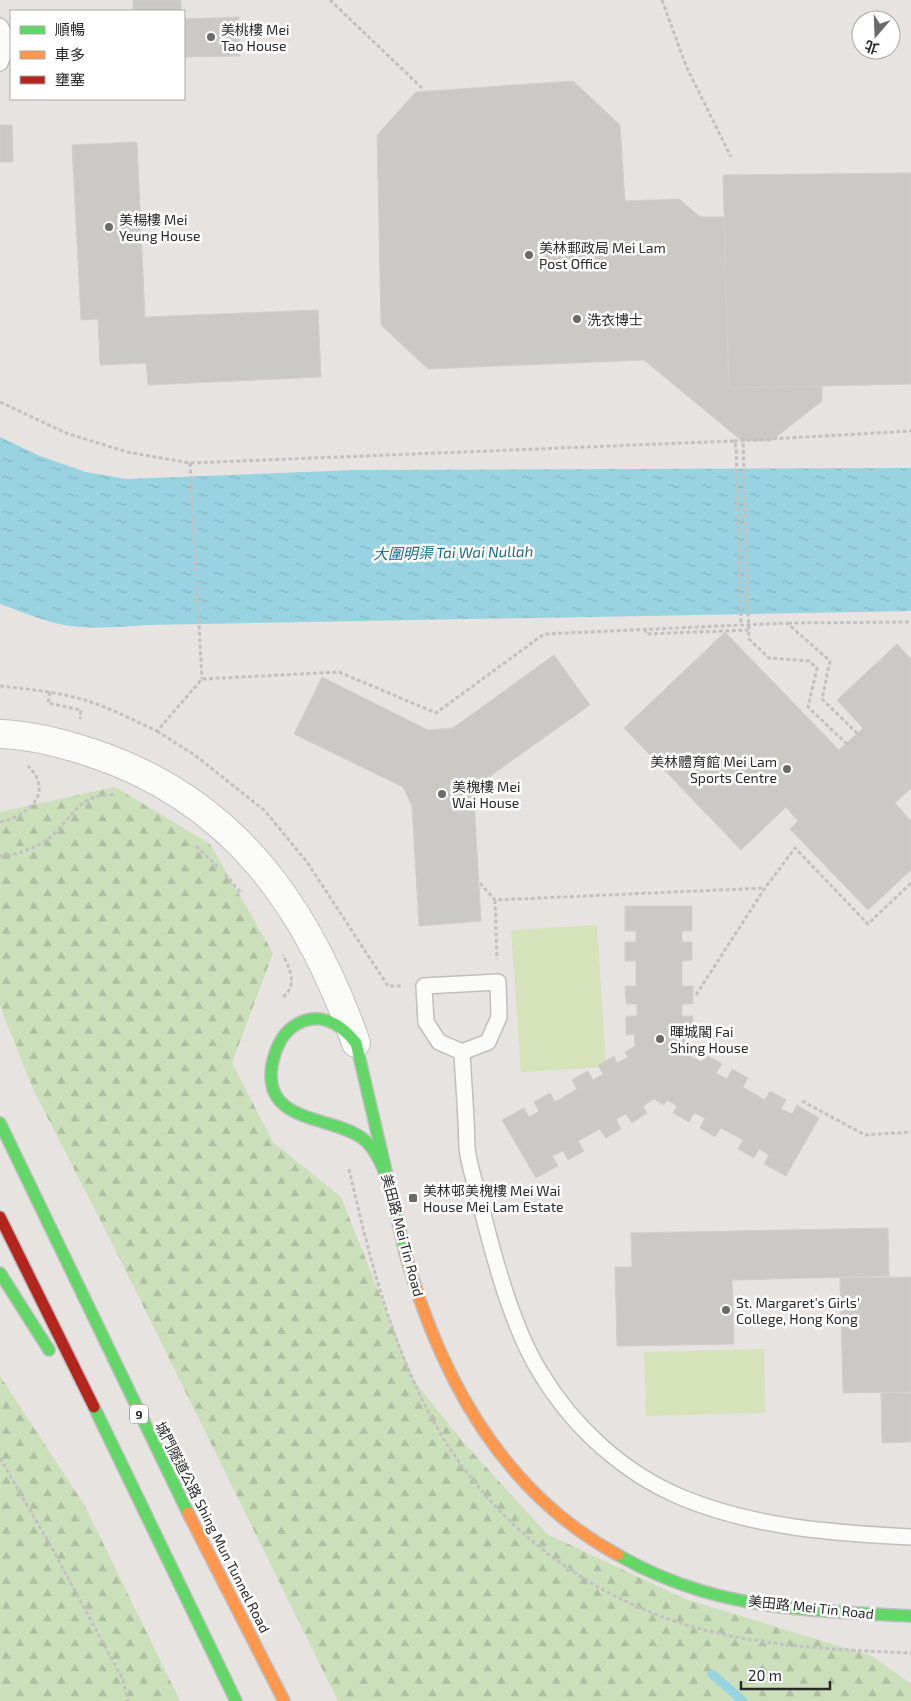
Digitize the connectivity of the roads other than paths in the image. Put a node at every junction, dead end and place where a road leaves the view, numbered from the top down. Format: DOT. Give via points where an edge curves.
graph roads {
  1 [pos="0,26"];
  2 [pos="0,63"];
  3 [pos="0,734"];
  4 [pos="356,1043"];
  5 [pos="462,1052"];
  6 [pos="0,1123"];
  7 [pos="386,1176"];
  8 [pos="0,1217"];
  9 [pos="0,1272"];
  10 [pos="54,1358"];
  11 [pos="65,1374"];
  12 [pos="123,1465"];
  13 [pos="911,1537"];
  14 [pos="911,1616"];
  15 [pos="236,1701"];
  16 [pos="284,1701"];
  1 -- 2 [label="lane" via="5,46"];
  3 -- 4 [label="street, 美田路 Mei Tin Road" via="46,740 122,764 165,784 214,818 256,859 291,906 332,980"];
  4 -- 7 [label="main road, 美田路 Mei Tin Road"];
  4 -- 7 [label="main road" via="343,1027 330,1020 316,1018 302,1022 278,1046 272,1063 272,1082 280,1100 294,1113 362,1138 376,1154"];
  5 -- 5 [label="lane" via="488,1042 498,1017 498,982 424,986 426,1022 439,1042"];
  5 -- 13 [label="lane" via="468,1154 490,1243 510,1304 539,1371 594,1439 632,1471 657,1485 737,1516 805,1530"];
  6 -- 16 [label="main road, 城門隧道公路 Shing Mun Tunnel Road / 9" via="161,1458"];
  7 -- 14 [label="main road, 美田路 Mei Tin Road" via="412,1277 458,1392 477,1424 512,1470 566,1522 618,1556 700,1591 768,1606"];
  8 -- 12 [label="main road"];
  9 -- 10 [label="main road"];
  11 -- 12 [label="main road"];
  12 -- 15 [label="main road"];
}
